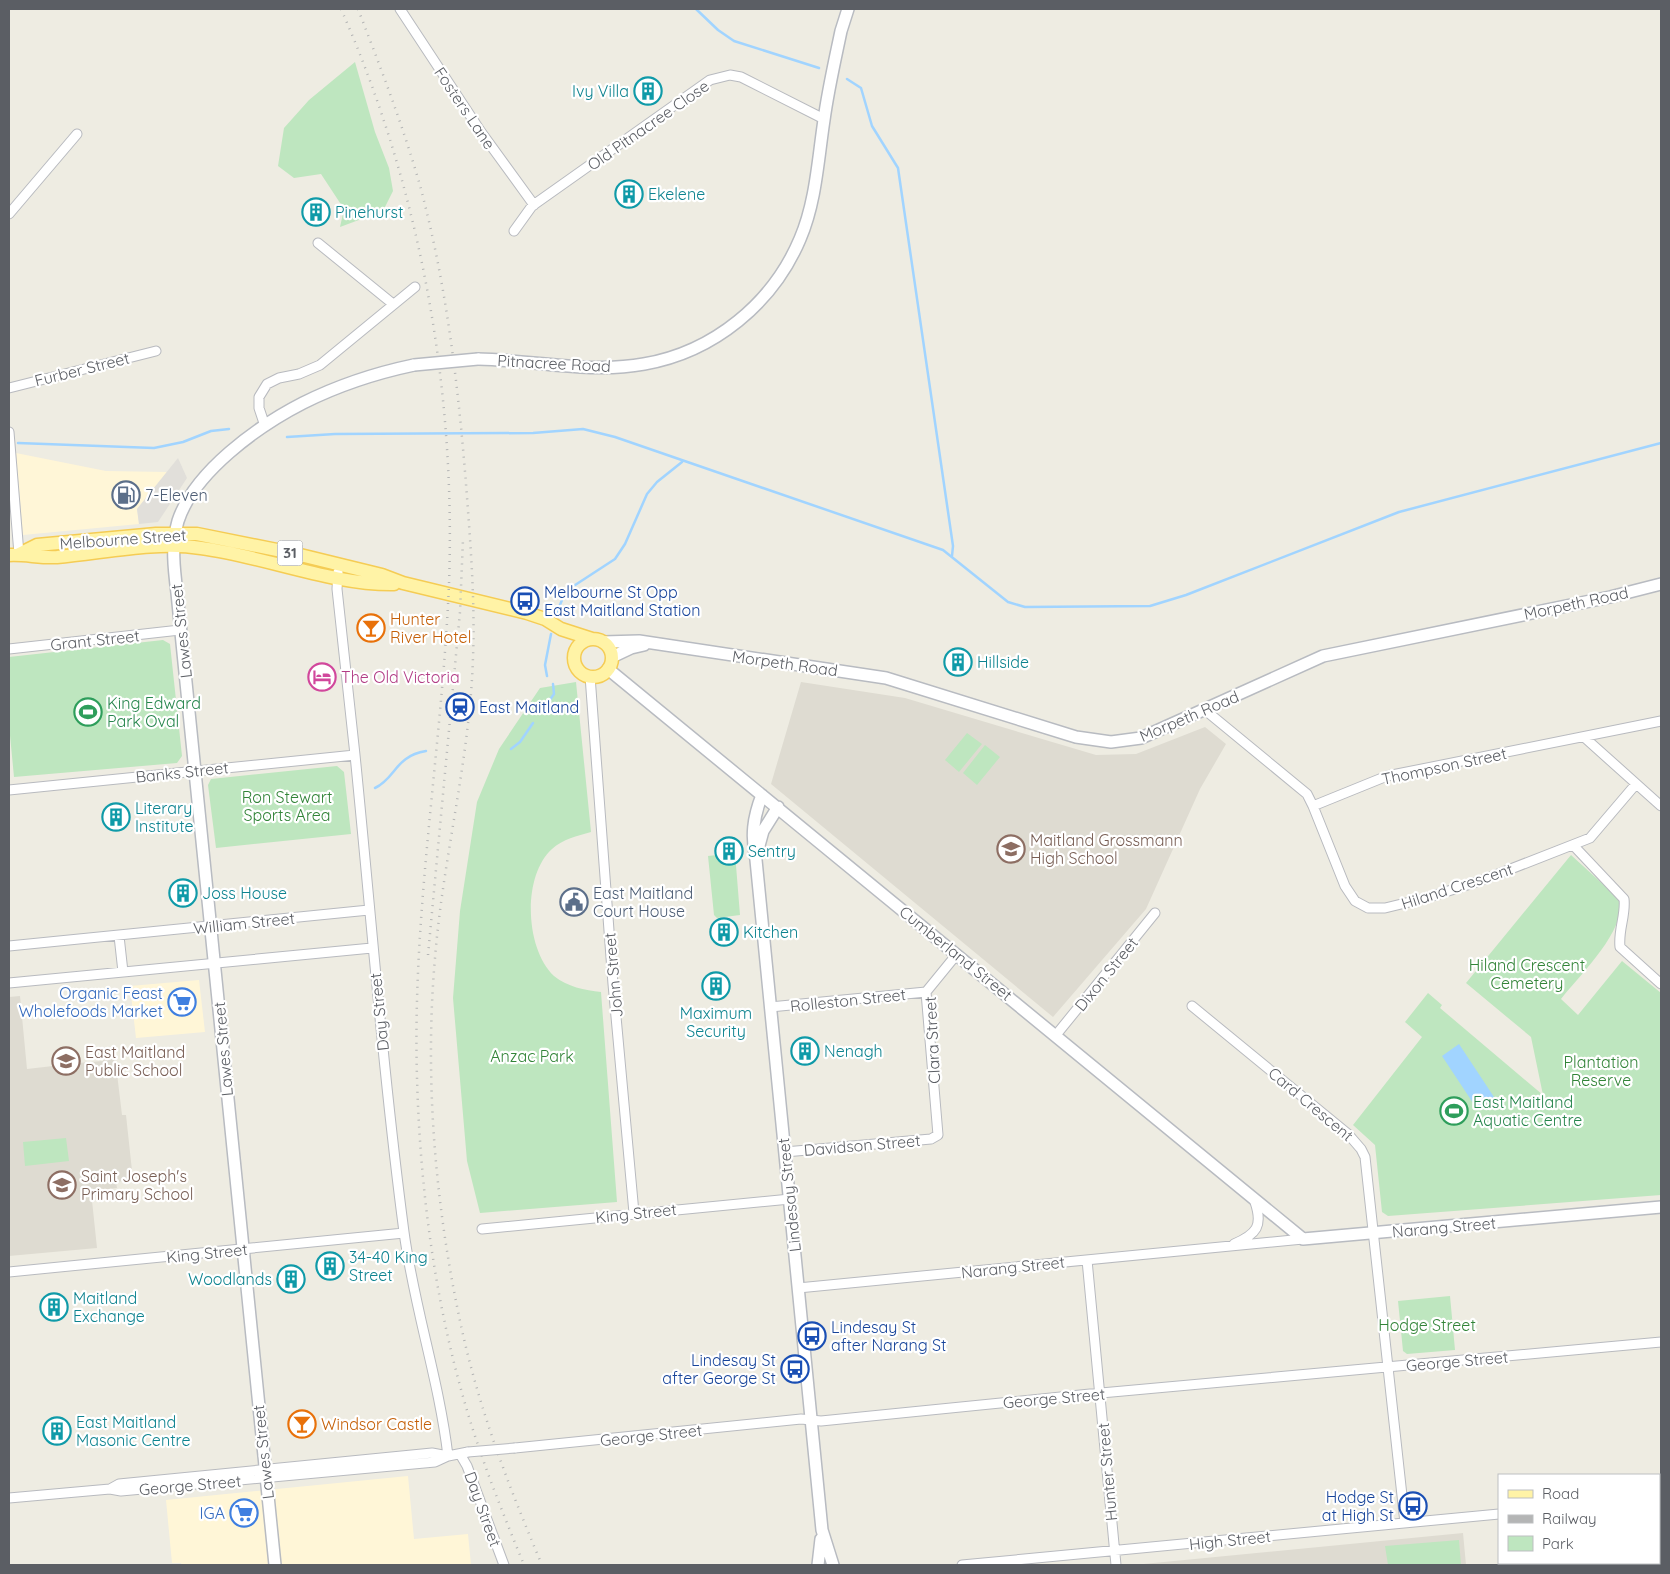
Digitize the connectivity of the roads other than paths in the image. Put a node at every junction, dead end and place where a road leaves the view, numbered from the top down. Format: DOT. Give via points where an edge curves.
graph roads {
  1 [pos="400,9"];
  2 [pos="848,9"];
  3 [pos="824,119"];
  4 [pos="77,134"];
  5 [pos="534,205"];
  6 [pos="10,208"];
  7 [pos="514,231"];
  8 [pos="318,242"];
  9 [pos="415,287"];
  10 [pos="393,304"];
  11 [pos="156,351"];
  12 [pos="9,388"];
  13 [pos="265,426"];
  14 [pos="9,432"];
  15 [pos="175,533"];
  16 [pos="174,546"];
  17 [pos="14,555"];
  18 [pos="338,571"];
  19 [pos="1661,584"];
  20 [pos="561,629"];
  21 [pos="180,630"];
  22 [pos="597,640"];
  23 [pos="654,644"];
  24 [pos="9,649"];
  25 [pos="574,659"];
  26 [pos="610,663"];
  27 [pos="590,676"];
  28 [pos="1205,710"];
  29 [pos="1661,721"];
  30 [pos="1584,737"];
  31 [pos="355,755"];
  32 [pos="194,771"];
  33 [pos="1636,784"];
  34 [pos="9,790"];
  35 [pos="762,795"];
  36 [pos="1313,806"];
  37 [pos="1661,806"];
  38 [pos="778,808"];
  39 [pos="1573,845"];
  40 [pos="756,860"];
  41 [pos="369,910"];
  42 [pos="1155,913"];
  43 [pos="211,927"];
  44 [pos="119,936"];
  45 [pos="9,946"];
  46 [pos="372,948"];
  47 [pos="957,954"];
  48 [pos="215,964"];
  49 [pos="123,972"];
  50 [pos="11,981"];
  51 [pos="1661,984"];
  52 [pos="926,992"];
  53 [pos="1192,1006"];
  54 [pos="770,1007"];
  55 [pos="1056,1035"];
  56 [pos="938,1135"];
  57 [pos="785,1152"];
  58 [pos="790,1199"];
  59 [pos="1255,1202"];
  60 [pos="1661,1207"];
  61 [pos="634,1213"];
  62 [pos="482,1229"];
  63 [pos="404,1233"];
  64 [pos="1375,1233"];
  65 [pos="1303,1239"];
  66 [pos="1227,1247"];
  67 [pos="242,1249"];
  68 [pos="1087,1260"];
  69 [pos="9,1272"];
  70 [pos="798,1288"];
  71 [pos="1661,1342"];
  72 [pos="1389,1367"];
  73 [pos="1100,1393"];
  74 [pos="811,1420"];
  75 [pos="464,1453"];
  76 [pos="448,1456"];
  77 [pos="265,1474"];
  78 [pos="9,1498"];
  79 [pos="1498,1514"];
  80 [pos="1404,1523"];
  81 [pos="822,1530"];
  82 [pos="1114,1552"];
  83 [pos="275,1565"];
  84 [pos="504,1565"];
  85 [pos="818,1565"];
  86 [pos="833,1565"];
  87 [pos="962,1565"];
  88 [pos="1116,1565"];
  1 -- 5 [label="street, Fosters Lane" via="481,132"];
  2 -- 3 [label="main road, Pitnacree Road"];
  3 -- 5 [label="street, Old Pitnacree Close" via="741,77 719,76"];
  3 -- 13 [label="main road, Pitnacree Road, bridge" via="811,202 801,238 784,271 761,301 732,327 703,345 673,358 644,365 606,368 478,359 414,365 320,396"];
  4 -- 6 [label="street"];
  5 -- 7 [label="street, Old Pitnacree Close"];
  8 -- 10 [label="street"];
  9 -- 10 [label="street"];
  10 -- 13 [label="street" via="320,365 267,384 259,397"];
  11 -- 12 [label="street, Furber Street"];
  13 -- 15 [label="main road, Pitnacree Road" via="206,476 187,502"];
  14 -- 17 [label="street"];
  15 -- 16 [label="main road, Lawes Street"];
  15 -- 17 [label="main road, Melbourne Street / 31" via="37,545"];
  15 -- 18 [label="main road, Melbourne Street / 31" via="239,541"];
  16 -- 17 [label="main road, Melbourne Street / 31" via="37,558"];
  16 -- 18 [label="main road, Melbourne Street / 31"];
  16 -- 21 [label="main road, Lawes Street"];
  18 -- 20 [label="main road, Melbourne Street / 31" via="382,575 528,613"];
  18 -- 31 [label="street, Day Street"];
  19 -- 28 [label="main road, Morpeth Road / 31" via="1323,656"];
  20 -- 22 [label="main road, Melbourne Street / 31"];
  20 -- 25 [label="main road" via="570,643"];
  21 -- 24 [label="street, Grant Street"];
  21 -- 32 [label="main road, Lawes Street"];
  22 -- 23 [label="main road, Morpeth Road / 31"];
  22 -- 25 [label="main road" via="580,644"];
  22 -- 26 [label="main road" via="609,648"];
  23 -- 26 [label="main road, Morpeth Road / 31" via="631,648"];
  23 -- 28 [label="main road, Morpeth Road / 31" via="886,678 1076,737 1112,742 1141,738"];
  25 -- 27 [label="main road" via="579,670"];
  26 -- 27 [label="main road, 31" via="600,675"];
  26 -- 35 [label="main road, Cumberland Street"];
  27 -- 61 [label="street, John Street"];
  28 -- 36 [label="street" via="1306,794"];
  29 -- 30 [label="street, Thompson Street"];
  30 -- 33 [label="street"];
  30 -- 36 [label="street, Thompson Street" via="1386,776"];
  31 -- 32 [label="street, Banks Street"];
  31 -- 41 [label="street, Day Street"];
  32 -- 34 [label="street, Banks Street"];
  32 -- 43 [label="main road, Lawes Street"];
  33 -- 37 [label="street"];
  33 -- 39 [label="street, Hiland Crescent" via="1590,838"];
  35 -- 38 [label="main road, Cumberland Street"];
  35 -- 40 [label="main road, Lindesay Street" via="752,828"];
  36 -- 39 [label="street, Hiland Crescent" via="1345,886 1355,901 1368,908 1385,908 1426,898"];
  38 -- 40 [label="main road, Lindesay Street" via="763,831"];
  38 -- 47 [label="main road, Cumberland Street"];
  39 -- 51 [label="street" via="1624,899 1620,947"];
  40 -- 54 [label="main road, Lindesay Street"];
  41 -- 43 [label="street, William Street"];
  41 -- 46 [label="street, Day Street"];
  42 -- 55 [label="street, Dixon Street"];
  43 -- 44 [label="street, William Street"];
  43 -- 48 [label="main road, Lawes Street"];
  44 -- 45 [label="street, William Street"];
  44 -- 49 [label="street"];
  46 -- 48 [label="street"];
  46 -- 63 [label="street, Day Street"];
  47 -- 52 [label="street, Clara Street"];
  47 -- 55 [label="main road, Cumberland Street"];
  48 -- 49 [label="street"];
  48 -- 67 [label="main road, Lawes Street"];
  49 -- 50 [label="street"];
  52 -- 54 [label="street, Rolleston Street"];
  52 -- 56 [label="street, Clara Street"];
  53 -- 64 [label="street, Card Crescent" via="1355,1141 1368,1166"];
  54 -- 57 [label="main road, Lindesay Street"];
  55 -- 59 [label="main road, Cumberland Street"];
  56 -- 57 [label="street, Davidson Street" via="931,1139"];
  57 -- 58 [label="main road, Lindesay Street"];
  58 -- 61 [label="street, King Street"];
  58 -- 70 [label="main road, Lindesay Street"];
  59 -- 65 [label="main road, Cumberland Street"];
  59 -- 66 [label="street, Narang Street" via="1259,1218 1255,1231 1248,1238"];
  60 -- 64 [label="main road, Narang Street"];
  61 -- 62 [label="street, King Street"];
  63 -- 67 [label="street, King Street"];
  63 -- 76 [label="street, Day Street" via="440,1402"];
  64 -- 65 [label="main road, Narang Street"];
  64 -- 72 [label="street"];
  65 -- 66 [label="street, Narang Street"];
  66 -- 68 [label="street, Narang Street"];
  67 -- 69 [label="street, King Street"];
  67 -- 77 [label="main road, Lawes Street"];
  68 -- 70 [label="street, Narang Street"];
  68 -- 73 [label="street, Hunter Street"];
  70 -- 74 [label="main road, Lindesay Street"];
  71 -- 72 [label="street, George Street"];
  72 -- 73 [label="street, George Street"];
  72 -- 80 [label="street"];
  73 -- 74 [label="street, George Street"];
  73 -- 82 [label="street, Hunter Street"];
  74 -- 75 [label="street, George Street, bridge"];
  74 -- 81 [label="main road, Lindesay Street"];
  75 -- 76 [label="street, George Street"];
  75 -- 84 [label="street, Day Street"];
  76 -- 77 [label="street, George Street" via="435,1462"];
  77 -- 78 [label="street, George Street" via="121,1491 110,1489"];
  77 -- 83 [label="main road, Lawes Street"];
  79 -- 80 [label="street, High Street"];
  80 -- 82 [label="street, High Street"];
  81 -- 85 [label="main road, Lindesay Street"];
  81 -- 86 [label="main road, Lindesay Street"];
  82 -- 87 [label="street, High Street"];
  82 -- 88 [label="street, Hunter Street"];
}
